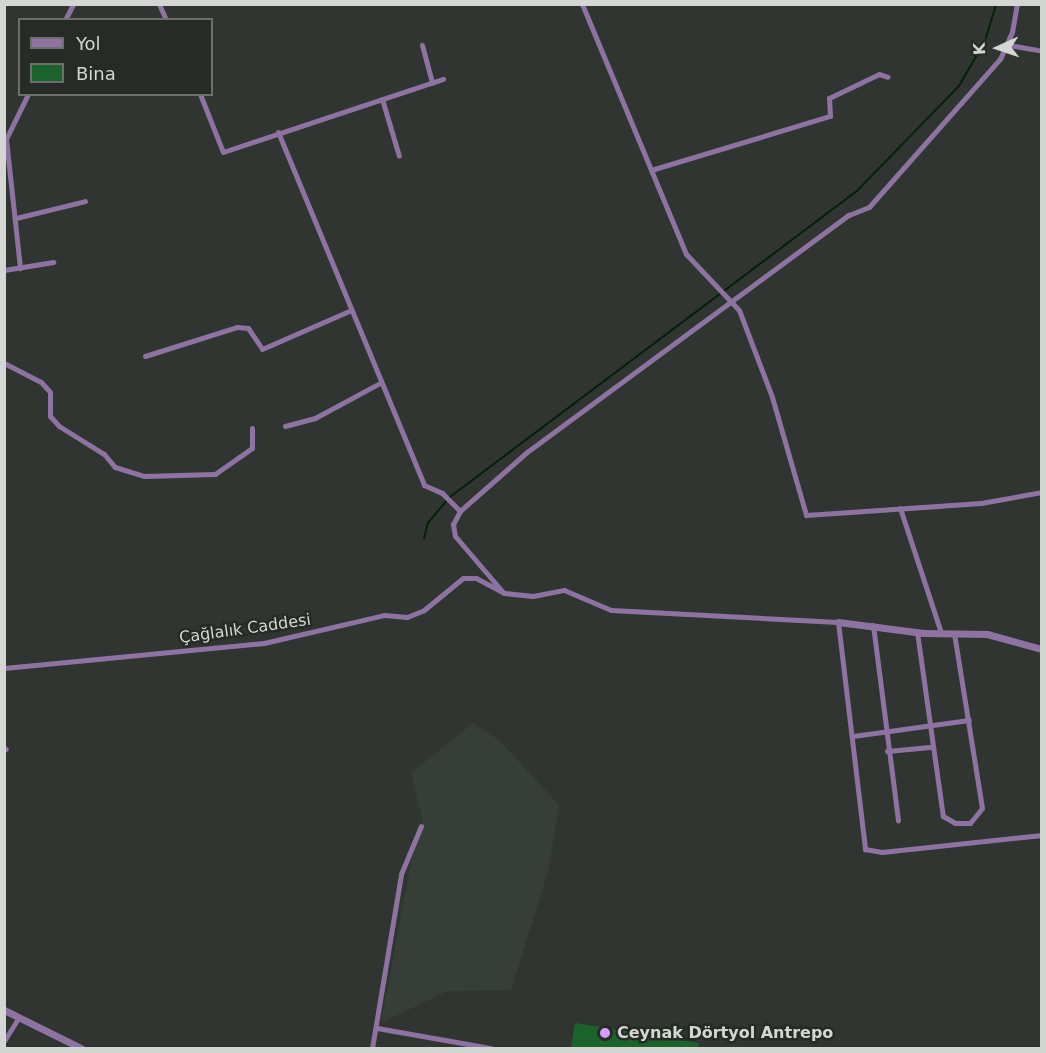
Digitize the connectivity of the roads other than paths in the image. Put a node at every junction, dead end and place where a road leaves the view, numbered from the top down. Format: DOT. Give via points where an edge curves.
graph roads {
  1 [pos="73,4"];
  2 [pos="159,4"];
  3 [pos="582,4"];
  4 [pos="1017,4"];
  5 [pos="66,18"];
  6 [pos="165,18"];
  7 [pos="422,45"];
  8 [pos="1008,45"];
  9 [pos="1041,51"];
  10 [pos="888,77"];
  11 [pos="443,79"];
  12 [pos="432,83"];
  13 [pos="27,96"];
  14 [pos="201,96"];
  15 [pos="382,99"];
  16 [pos="278,132"];
  17 [pos="5,140"];
  18 [pos="399,156"];
  19 [pos="651,170"];
  20 [pos="85,201"];
  21 [pos="16,218"];
  22 [pos="53,262"];
  23 [pos="20,268"];
  24 [pos="4,270"];
  25 [pos="733,302"];
  26 [pos="349,311"];
  27 [pos="145,356"];
  28 [pos="4,363"];
  29 [pos="380,383"];
  30 [pos="285,426"];
  31 [pos="252,428"];
  32 [pos="1041,492"];
  33 [pos="900,508"];
  34 [pos="460,511"];
  35 [pos="504,592"];
  36 [pos="838,622"];
  37 [pos="873,625"];
  38 [pos="917,632"];
  39 [pos="941,633"];
  40 [pos="954,633"];
  41 [pos="1041,649"];
  42 [pos="4,668"];
  43 [pos="969,720"];
  44 [pos="927,726"];
  45 [pos="884,732"];
  46 [pos="853,735"];
  47 [pos="930,747"];
  48 [pos="887,752"];
  49 [pos="898,820"];
  50 [pos="422,826"];
  51 [pos="1041,835"];
  52 [pos="4,1010"];
  53 [pos="19,1017"];
  54 [pos="377,1028"];
  55 [pos="4,1041"];
  56 [pos="477,1047"];
  57 [pos="81,1048"];
  58 [pos="372,1048"];
  59 [pos="490,1048"];
  1 -- 5 [label="street"];
  2 -- 6 [label="street"];
  3 -- 19 [label="street"];
  4 -- 8 [label="street"];
  7 -- 12 [label="street"];
  8 -- 9 [label="street"];
  8 -- 25 [label="street" via="979,87 869,207 849,215"];
  10 -- 19 [label="street" via="879,74 829,98 830,116"];
  11 -- 12 [label="street"];
  12 -- 15 [label="street"];
  13 -- 17 [label="street"];
  14 -- 16 [label="street" via="220,150"];
  15 -- 16 [label="street"];
  15 -- 18 [label="street"];
  16 -- 26 [label="street"];
  17 -- 21 [label="street"];
  19 -- 25 [label="street" via="686,254"];
  20 -- 21 [label="street"];
  21 -- 23 [label="street"];
  22 -- 23 [label="street"];
  23 -- 24 [label="street"];
  25 -- 33 [label="street" via="772,397 806,515"];
  25 -- 34 [label="street" via="527,452"];
  26 -- 27 [label="street" via="262,349 248,328 237,327"];
  26 -- 29 [label="street"];
  28 -- 31 [label="street" via="46,387 50,416 59,426 105,454 115,467 144,476 215,474 252,448"];
  29 -- 30 [label="street" via="315,418"];
  29 -- 34 [label="street" via="424,485 442,492"];
  32 -- 33 [label="street" via="981,503"];
  33 -- 39 [label="street"];
  34 -- 35 [label="street" via="453,524 455,536"];
  35 -- 36 [label="street" via="533,596 564,590 611,610 677,610 804,624"];
  35 -- 42 [label="street, Çağlalık Caddesi" via="476,578 463,578 424,610 407,617 384,615 264,644"];
  36 -- 37 [label="street"];
  36 -- 46 [label="street"];
  37 -- 38 [label="street"];
  37 -- 45 [label="street"];
  38 -- 39 [label="street"];
  38 -- 44 [label="street"];
  39 -- 40 [label="street"];
  40 -- 41 [label="street" via="987,634"];
  40 -- 43 [label="street"];
  43 -- 44 [label="street"];
  43 -- 47 [label="street" via="982,808 978,819 955,823 943,816"];
  44 -- 45 [label="street"];
  44 -- 47 [label="street"];
  45 -- 46 [label="street"];
  45 -- 48 [label="street"];
  46 -- 51 [label="street" via="865,849 872,853"];
  47 -- 48 [label="street"];
  48 -- 49 [label="street"];
  50 -- 54 [label="street" via="401,874"];
  52 -- 53 [label="street"];
  53 -- 55 [label="street"];
  53 -- 57 [label="street"];
  54 -- 56 [label="street"];
  54 -- 58 [label="street"];
  56 -- 59 [label="street"];
}
